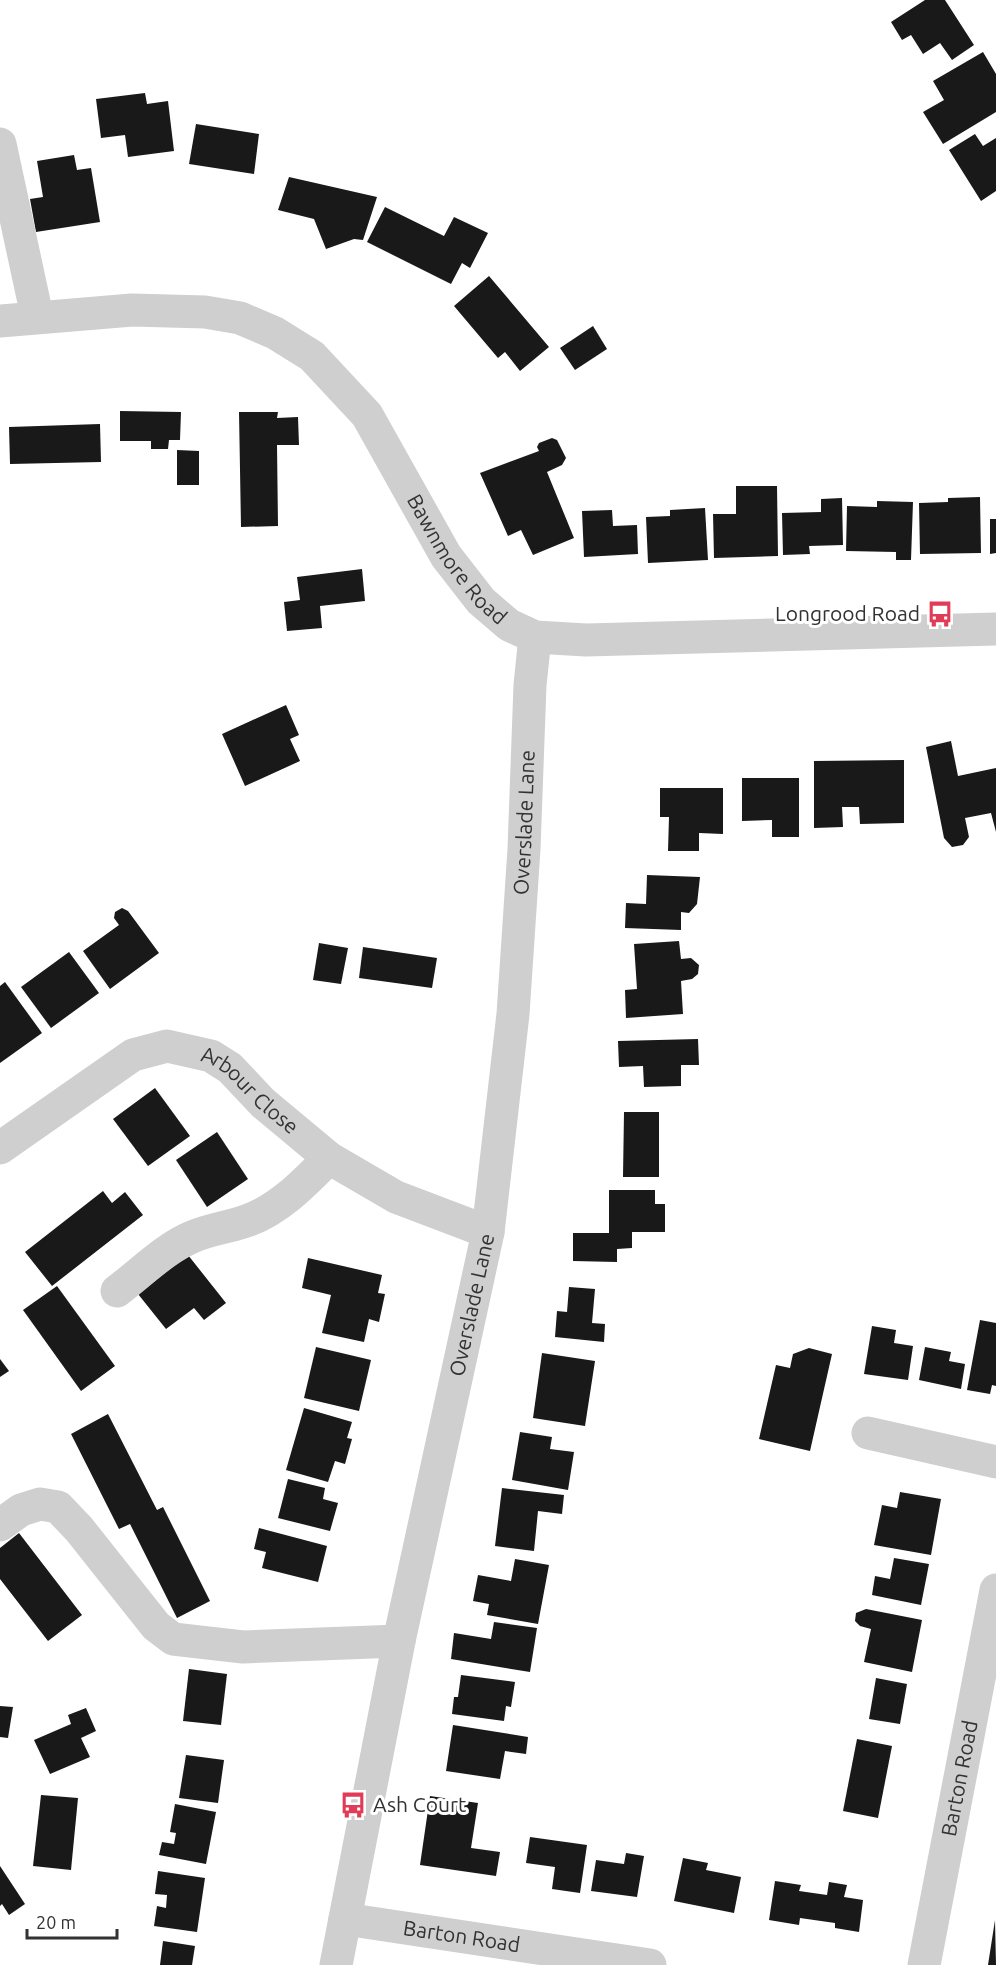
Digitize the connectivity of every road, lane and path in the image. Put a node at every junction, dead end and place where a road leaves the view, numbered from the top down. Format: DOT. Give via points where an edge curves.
graph roads {
  1 [pos="0,144"];
  2 [pos="37,316"];
  3 [pos="0,321"];
  4 [pos="996,629"];
  5 [pos="535,637"];
  6 [pos="6,1144"];
  7 [pos="329,1158"];
  8 [pos="488,1232"];
  9 [pos="117,1291"];
  10 [pos="868,1433"];
  11 [pos="996,1462"];
  12 [pos="0,1526"];
  13 [pos="996,1590"];
  14 [pos="399,1641"];
  15 [pos="345,1919"];
  16 [pos="336,1965"];
  17 [pos="650,1965"];
  18 [pos="924,1965"];
  1 -- 2 [label="street"];
  2 -- 3 [label="street, Bawnmore Road"];
  2 -- 5 [label="street, Bawnmore Road" via="132,310 205,312 240,318 275,333 312,356 367,415 446,556 481,601 509,625"];
  4 -- 5 [label="street, Bawnmore Road" via="586,640"];
  5 -- 8 [label="street, Overslade Lane" via="513,1014"];
  6 -- 7 [label="street, Arbour Close" via="133,1055 167,1046 211,1056 230,1068 263,1103"];
  7 -- 8 [label="street, Arbour Close" via="396,1197"];
  7 -- 9 [label="street" via="274,1208 192,1237"];
  8 -- 14 [label="street, Overslade Lane"];
  10 -- 11 [label="street"];
  12 -- 14 [label="street" via="21,1510 40,1504 58,1507 156,1626 173,1639 243,1647"];
  13 -- 18 [label="street, Barton Road"];
  14 -- 15 [label="street, Overslade Lane"];
  15 -- 16 [label="street, Overslade Lane"];
  15 -- 17 [label="street, Barton Road"];
}
